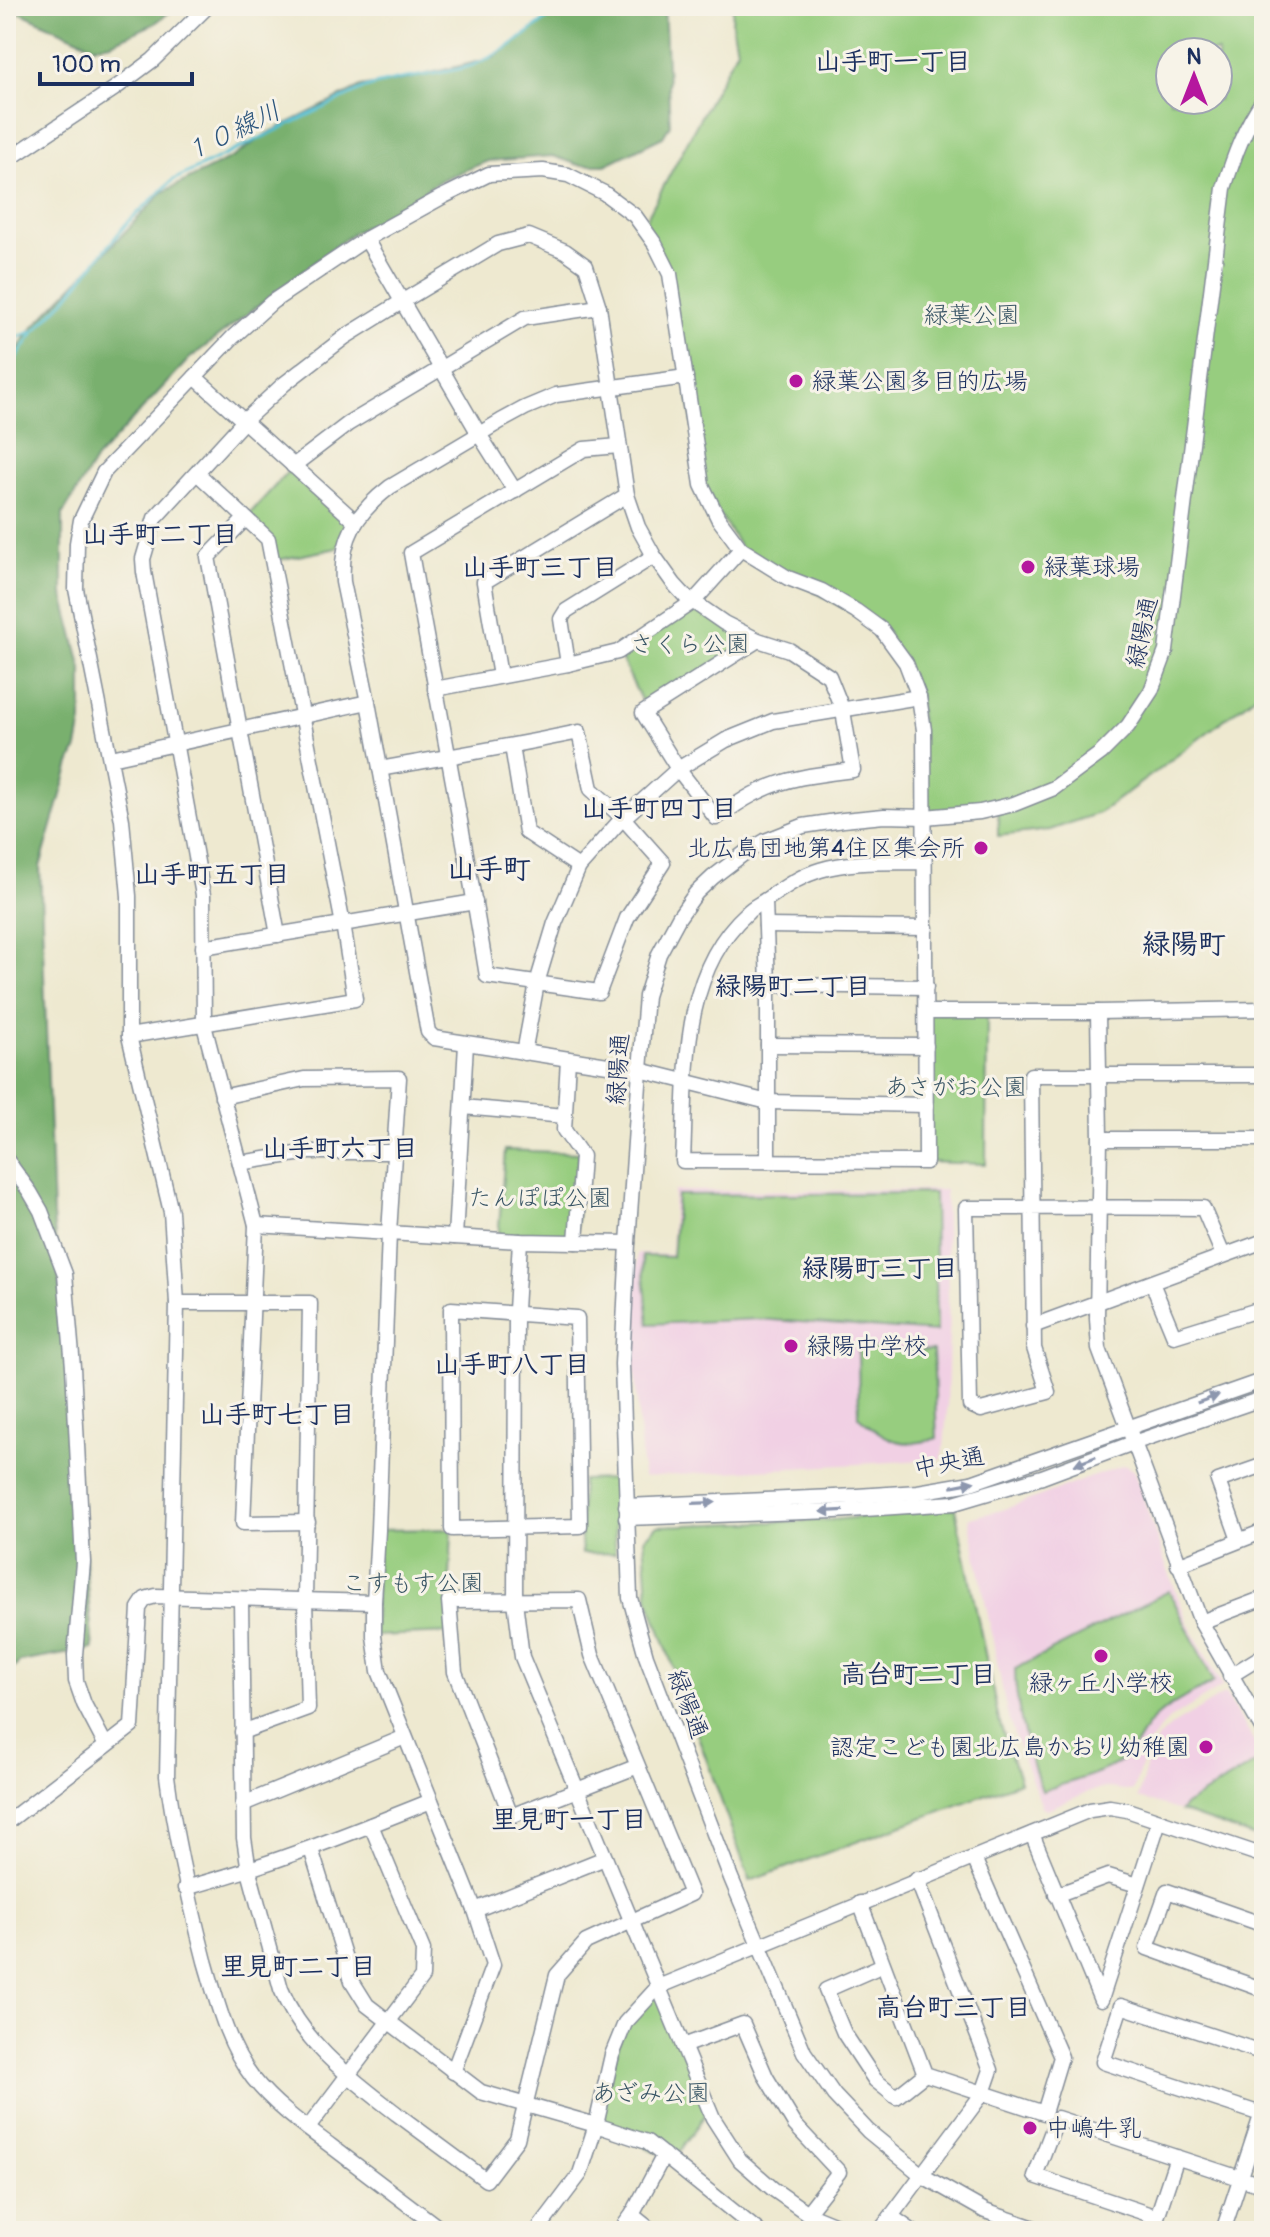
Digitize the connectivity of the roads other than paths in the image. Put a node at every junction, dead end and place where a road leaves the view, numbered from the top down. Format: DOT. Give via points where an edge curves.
graph roads {
  1 [pos="208,6"];
  2 [pos="1264,99"];
  3 [pos="6,161"];
  4 [pos="366,239"];
  5 [pos="403,301"];
  6 [pos="599,307"];
  7 [pos="442,368"];
  8 [pos="195,377"];
  9 [pos="686,377"];
  10 [pos="612,388"];
  11 [pos="244,421"];
  12 [pos="479,434"];
  13 [pos="619,446"];
  14 [pos="293,466"];
  15 [pos="197,473"];
  16 [pos="515,491"];
  17 [pos="627,495"];
  18 [pos="245,519"];
  19 [pos="356,522"];
  20 [pos="741,549"];
  21 [pos="654,556"];
  22 [pos="694,601"];
  23 [pos="758,640"];
  24 [pos="568,664"];
  25 [pos="500,676"];
  26 [pos="435,689"];
  27 [pos="919,697"];
  28 [pos="368,702"];
  29 [pos="843,711"];
  30 [pos="302,716"];
  31 [pos="240,729"];
  32 [pos="176,743"];
  33 [pos="512,746"];
  34 [pos="448,757"];
  35 [pos="111,758"];
  36 [pos="380,769"];
  37 [pos="678,769"];
  38 [pos="925,817"];
  39 [pos="623,818"];
  40 [pos="924,862"];
  41 [pos="579,867"];
  42 [pos="765,901"];
  43 [pos="475,902"];
  44 [pos="407,913"];
  45 [pos="343,924"];
  46 [pos="766,926"];
  47 [pos="926,928"];
  48 [pos="278,935"];
  49 [pos="203,947"];
  50 [pos="537,983"];
  51 [pos="768,985"];
  52 [pos="926,987"];
  53 [pos="1264,1009"];
  54 [pos="926,1012"];
  55 [pos="1098,1012"];
  56 [pos="204,1025"];
  57 [pos="129,1036"];
  58 [pos="466,1044"];
  59 [pos="768,1045"];
  60 [pos="926,1046"];
  61 [pos="524,1053"];
  62 [pos="568,1059"];
  63 [pos="640,1070"];
  64 [pos="1098,1075"];
  65 [pos="1264,1075"];
  66 [pos="687,1081"];
  67 [pos="222,1097"];
  68 [pos="768,1102"];
  69 [pos="926,1105"];
  70 [pos="463,1107"];
  71 [pos="565,1116"];
  72 [pos="1100,1139"];
  73 [pos="1264,1139"];
  74 [pos="394,1152"];
  75 [pos="6,1159"];
  76 [pos="768,1161"];
  77 [pos="240,1163"];
  78 [pos="1098,1207"];
  79 [pos="1032,1208"];
  80 [pos="256,1225"];
  81 [pos="389,1233"];
  82 [pos="455,1237"];
  83 [pos="520,1241"];
  84 [pos="1264,1241"];
  85 [pos="576,1242"];
  86 [pos="628,1243"];
  87 [pos="1223,1255"];
  88 [pos="1152,1283"];
  89 [pos="177,1303"];
  90 [pos="252,1303"];
  91 [pos="1097,1303"];
  92 [pos="1264,1308"];
  93 [pos="516,1314"];
  94 [pos="1033,1326"];
  95 [pos="1264,1380"];
  96 [pos="1264,1398"];
  97 [pos="1130,1436"];
  98 [pos="1264,1465"];
  99 [pos="626,1512"];
  100 [pos="308,1522"];
  101 [pos="515,1528"];
  102 [pos="1264,1531"];
  103 [pos="1239,1540"];
  104 [pos="1178,1565"];
  105 [pos="171,1597"];
  106 [pos="1264,1598"];
  107 [pos="241,1599"];
  108 [pos="305,1600"];
  109 [pos="515,1601"];
  110 [pos="374,1602"];
  111 [pos="1201,1622"];
  112 [pos="1264,1655"];
  113 [pos="1230,1676"];
  114 [pos="1263,1729"];
  115 [pos="242,1732"];
  116 [pos="405,1737"];
  117 [pos="106,1746"];
  118 [pos="638,1766"];
  119 [pos="577,1790"];
  120 [pos="431,1801"];
  121 [pos="243,1804"];
  122 [pos="1159,1821"];
  123 [pos="6,1823"];
  124 [pos="371,1825"];
  125 [pos="1032,1834"];
  126 [pos="311,1849"];
  127 [pos="1264,1856"];
  128 [pos="605,1858"];
  129 [pos="974,1858"];
  130 [pos="249,1871"];
  131 [pos="917,1879"];
  132 [pos="1138,1885"];
  133 [pos="185,1888"];
  134 [pos="1056,1895"];
  135 [pos="860,1903"];
  136 [pos="475,1910"];
  137 [pos="631,1921"];
  138 [pos="1264,1925"];
  139 [pos="761,1945"];
  140 [pos="883,1965"];
  141 [pos="658,1987"];
  142 [pos="1264,1990"];
  143 [pos="388,2022"];
  144 [pos="683,2046"];
  145 [pos="1264,2053"];
  146 [pos="453,2072"];
  147 [pos="925,2074"];
  148 [pos="347,2076"];
  149 [pos="983,2093"];
  150 [pos="526,2105"];
  151 [pos="1263,2112"];
  152 [pos="596,2125"];
  153 [pos="308,2128"];
  154 [pos="664,2155"];
  155 [pos="1177,2157"];
  156 [pos="923,2176"];
  157 [pos="1241,2178"];
  158 [pos="1264,2186"];
  159 [pos="807,2213"];
  160 [pos="632,2215"];
  161 [pos="892,2217"];
  162 [pos="443,2231"];
  163 [pos="537,2231"];
  164 [pos="620,2231"];
  165 [pos="652,2231"];
  166 [pos="758,2231"];
  167 [pos="851,2231"];
  168 [pos="880,2231"];
  169 [pos="912,2231"];
  170 [pos="1043,2231"];
  171 [pos="1223,2231"];
  1 -- 3 [label="street" via="153,60"];
  2 -- 38 [label="street, 緑陽通" via="1240,140 1224,188 1166,651 1151,691 1128,726 1101,753 1054,788 998,809"];
  4 -- 5 [label="street"];
  4 -- 8 [label="street" via="272,302"];
  4 -- 9 [label="street" via="489,174 568,175 635,216 655,244 670,274"];
  5 -- 6 [label="street" via="498,244 529,236 586,266"];
  5 -- 7 [label="street"];
  5 -- 11 [label="street" via="317,357"];
  6 -- 7 [label="street" via="525,318"];
  6 -- 10 [label="street"];
  7 -- 12 [label="street"];
  7 -- 14 [label="street" via="348,424"];
  8 -- 11 [label="street"];
  8 -- 35 [label="street" via="104,472 81,520 76,589"];
  9 -- 10 [label="street"];
  9 -- 20 [label="street" via="702,485"];
  10 -- 12 [label="street" via="556,395"];
  10 -- 13 [label="street"];
  11 -- 14 [label="street"];
  11 -- 15 [label="street"];
  12 -- 16 [label="street"];
  12 -- 19 [label="street" via="390,487"];
  13 -- 16 [label="street" via="584,449"];
  13 -- 17 [label="street"];
  14 -- 19 [label="street"];
  15 -- 18 [label="street"];
  15 -- 32 [label="street" via="155,518 143,559"];
  16 -- 26 [label="street" via="411,553"];
  17 -- 21 [label="street"];
  17 -- 25 [label="street" via="484,582"];
  18 -- 30 [label="street" via="268,539"];
  18 -- 31 [label="street" via="208,557"];
  19 -- 28 [label="street" via="345,546 343,582"];
  20 -- 22 [label="street"];
  20 -- 27 [label="street" via="882,630 906,663"];
  21 -- 22 [label="street"];
  21 -- 24 [label="street" via="566,611 561,619"];
  22 -- 23 [label="street"];
  22 -- 24 [label="street" via="618,652"];
  23 -- 29 [label="street" via="789,650 829,676"];
  23 -- 37 [label="street" via="643,713"];
  24 -- 25 [label="street"];
  25 -- 26 [label="street"];
  26 -- 34 [label="street"];
  27 -- 29 [label="street"];
  27 -- 38 [label="street"];
  28 -- 30 [label="street"];
  28 -- 36 [label="street"];
  29 -- 37 [label="street" via="773,721 726,740"];
  29 -- 37 [label="street" via="853,770 808,776 760,791 716,818"];
  30 -- 31 [label="street"];
  30 -- 45 [label="street"];
  31 -- 32 [label="street"];
  31 -- 48 [label="street"];
  32 -- 35 [label="street"];
  32 -- 49 [label="street" via="203,895"];
  33 -- 34 [label="street"];
  33 -- 39 [label="street" via="579,732 591,789"];
  33 -- 41 [label="street" via="526,832"];
  34 -- 36 [label="street"];
  34 -- 43 [label="street"];
  35 -- 57 [label="street" via="129,896"];
  36 -- 44 [label="street"];
  37 -- 39 [label="street"];
  38 -- 40 [label="street"];
  38 -- 63 [label="street, 緑陽通" via="884,816 803,826 755,847 713,877 679,917 659,954 646,996"];
  39 -- 41 [label="street"];
  39 -- 50 [label="street" via="663,863 627,918 599,992"];
  40 -- 42 [label="street" via="823,869 792,881"];
  40 -- 47 [label="street"];
  41 -- 50 [label="street"];
  42 -- 46 [label="street"];
  42 -- 66 [label="street" via="731,929 704,975 694,1010"];
  43 -- 44 [label="street"];
  43 -- 50 [label="street" via="487,976"];
  44 -- 45 [label="street"];
  44 -- 58 [label="street" via="428,1032"];
  45 -- 48 [label="street"];
  45 -- 56 [label="street" via="355,999"];
  46 -- 47 [label="street"];
  46 -- 51 [label="street"];
  47 -- 52 [label="street"];
  48 -- 49 [label="street"];
  49 -- 56 [label="street"];
  50 -- 61 [label="street"];
  51 -- 52 [label="street"];
  51 -- 59 [label="street"];
  52 -- 54 [label="street"];
  53 -- 55 [label="street"];
  54 -- 55 [label="street"];
  54 -- 60 [label="street"];
  55 -- 64 [label="street"];
  56 -- 57 [label="street"];
  56 -- 67 [label="street"];
  57 -- 89 [label="street" via="171,1212"];
  58 -- 61 [label="street"];
  58 -- 70 [label="street"];
  59 -- 60 [label="street"];
  59 -- 68 [label="street"];
  60 -- 69 [label="street"];
  61 -- 62 [label="street"];
  62 -- 63 [label="street"];
  62 -- 71 [label="street"];
  63 -- 66 [label="street"];
  63 -- 86 [label="street, 緑陽通"];
  64 -- 65 [label="street"];
  64 -- 72 [label="street"];
  64 -- 79 [label="street" via="1031,1075"];
  66 -- 68 [label="street"];
  66 -- 76 [label="street" via="683,1161"];
  67 -- 74 [label="street" via="304,1079 399,1078"];
  67 -- 77 [label="street"];
  68 -- 69 [label="street"];
  68 -- 76 [label="street"];
  69 -- 76 [label="street" via="926,1162"];
  70 -- 71 [label="street"];
  70 -- 82 [label="street"];
  71 -- 85 [label="street" via="564,1130 582,1156"];
  72 -- 73 [label="street"];
  72 -- 78 [label="street"];
  74 -- 77 [label="street" via="309,1152"];
  74 -- 81 [label="street"];
  75 -- 117 [label="street" via="41,1211 65,1274 83,1562 76,1681"];
  77 -- 80 [label="street"];
  78 -- 79 [label="street"];
  78 -- 87 [label="street" via="1203,1208"];
  78 -- 91 [label="street"];
  79 -- 94 [label="street"];
  79 -- 94 [label="street" via="966,1208 970,1405 981,1410 1048,1392"];
  80 -- 81 [label="street"];
  80 -- 90 [label="street"];
  81 -- 82 [label="street"];
  81 -- 110 [label="street"];
  82 -- 83 [label="street"];
  83 -- 85 [label="street"];
  83 -- 93 [label="street"];
  84 -- 87 [label="street"];
  85 -- 86 [label="street"];
  86 -- 99 [label="street, 緑陽通" via="622,1364"];
  87 -- 88 [label="street"];
  88 -- 91 [label="street"];
  88 -- 92 [label="street" via="1174,1336"];
  89 -- 90 [label="street"];
  89 -- 105 [label="street"];
  90 -- 100 [label="street" via="310,1303"];
  90 -- 100 [label="street" via="243,1523"];
  91 -- 94 [label="street"];
  91 -- 97 [label="street" via="1099,1349"];
  93 -- 101 [label="street"];
  93 -- 101 [label="street" via="577,1318 580,1526"];
  93 -- 101 [label="street" via="451,1309 452,1529"];
  97 -- 95 [label="street, 中央通, one-way" via="1215,1396"];
  96 -- 97 [label="street, 中央通"];
  97 -- 99 [label="street, 中央通" via="971,1483 918,1492"];
  97 -- 104 [label="street"];
  98 -- 103 [label="street" via="1218,1481"];
  99 -- 139 [label="street, 緑陽通" via="630,1598 646,1656"];
  100 -- 108 [label="street"];
  101 -- 109 [label="street"];
  102 -- 103 [label="street"];
  103 -- 104 [label="street"];
  104 -- 111 [label="street"];
  105 -- 107 [label="street"];
  105 -- 117 [label="street" via="145,1599 139,1608 132,1726"];
  105 -- 133 [label="street" via="167,1776"];
  106 -- 111 [label="street"];
  107 -- 108 [label="street"];
  107 -- 115 [label="street"];
  108 -- 110 [label="street"];
  108 -- 115 [label="street" via="308,1708"];
  109 -- 118 [label="street" via="579,1600 592,1655"];
  109 -- 119 [label="street" via="522,1657"];
  109 -- 119 [label="street" via="449,1601 455,1672 511,1816"];
  110 -- 116 [label="street" via="379,1671"];
  111 -- 113 [label="street"];
  112 -- 113 [label="street"];
  113 -- 114 [label="street"];
  115 -- 121 [label="street"];
  116 -- 120 [label="street"];
  116 -- 121 [label="street"];
  117 -- 123 [label="street"];
  118 -- 119 [label="street"];
  118 -- 137 [label="street" via="691,1894"];
  119 -- 128 [label="street"];
  120 -- 124 [label="street"];
  120 -- 136 [label="street"];
  121 -- 130 [label="street"];
  122 -- 125 [label="street" via="1110,1807"];
  122 -- 127 [label="street"];
  122 -- 132 [label="street"];
  124 -- 126 [label="street"];
  124 -- 143 [label="street" via="423,1950 422,1977"];
  125 -- 129 [label="street"];
  125 -- 134 [label="street"];
  126 -- 130 [label="street"];
  126 -- 143 [label="street" via="352,1981 367,2005"];
  128 -- 136 [label="street"];
  128 -- 137 [label="street"];
  129 -- 131 [label="street"];
  129 -- 149 [label="street" via="1061,2057 1044,2113"];
  130 -- 133 [label="street"];
  130 -- 148 [label="street" via="287,2005 313,2042"];
  131 -- 135 [label="street"];
  131 -- 149 [label="street" via="991,2070"];
  132 -- 134 [label="street" via="1108,1876"];
  132 -- 134 [label="street" via="1101,2000"];
  133 -- 153 [label="street" via="220,2016 239,2057 271,2099"];
  135 -- 139 [label="street"];
  135 -- 140 [label="street"];
  136 -- 146 [label="street" via="493,1965"];
  137 -- 141 [label="street"];
  137 -- 150 [label="street" via="586,1942 557,1975"];
  138 -- 142 [label="street" via="1167,1891 1147,1948"];
  139 -- 141 [label="street"];
  139 -- 156 [label="street, 緑陽通" via="804,2052 868,2131"];
  140 -- 147 [label="street"];
  140 -- 147 [label="street" via="826,1990 844,2033 875,2080 896,2097"];
  141 -- 144 [label="street"];
  141 -- 152 [label="street" via="625,2023"];
  143 -- 146 [label="street"];
  143 -- 148 [label="street"];
  144 -- 159 [label="street" via="713,2118 740,2160"];
  144 -- 159 [label="street" via="743,2024 795,2125 839,2172"];
  145 -- 151 [label="street" via="1121,2006 1103,2062"];
  146 -- 150 [label="street" via="481,2092"];
  147 -- 149 [label="street"];
  148 -- 150 [label="street" via="486,2180 517,2139"];
  148 -- 153 [label="street"];
  149 -- 156 [label="street"];
  150 -- 152 [label="street"];
  151 -- 157 [label="street"];
  152 -- 154 [label="street" via="647,2142"];
  152 -- 163 [label="street" via="580,2174"];
  153 -- 162 [label="street"];
  154 -- 160 [label="street"];
  154 -- 166 [label="street"];
  155 -- 155 [label="street" via="1157,2217 1035,2176 1057,2118"];
  155 -- 157 [label="street"];
  156 -- 161 [label="street"];
  156 -- 170 [label="street, 緑陽通" via="985,2211"];
  157 -- 158 [label="street"];
  157 -- 171 [label="street"];
  159 -- 167 [label="street"];
  160 -- 164 [label="street"];
  160 -- 165 [label="street"];
  161 -- 168 [label="street"];
  161 -- 169 [label="street"];
}
